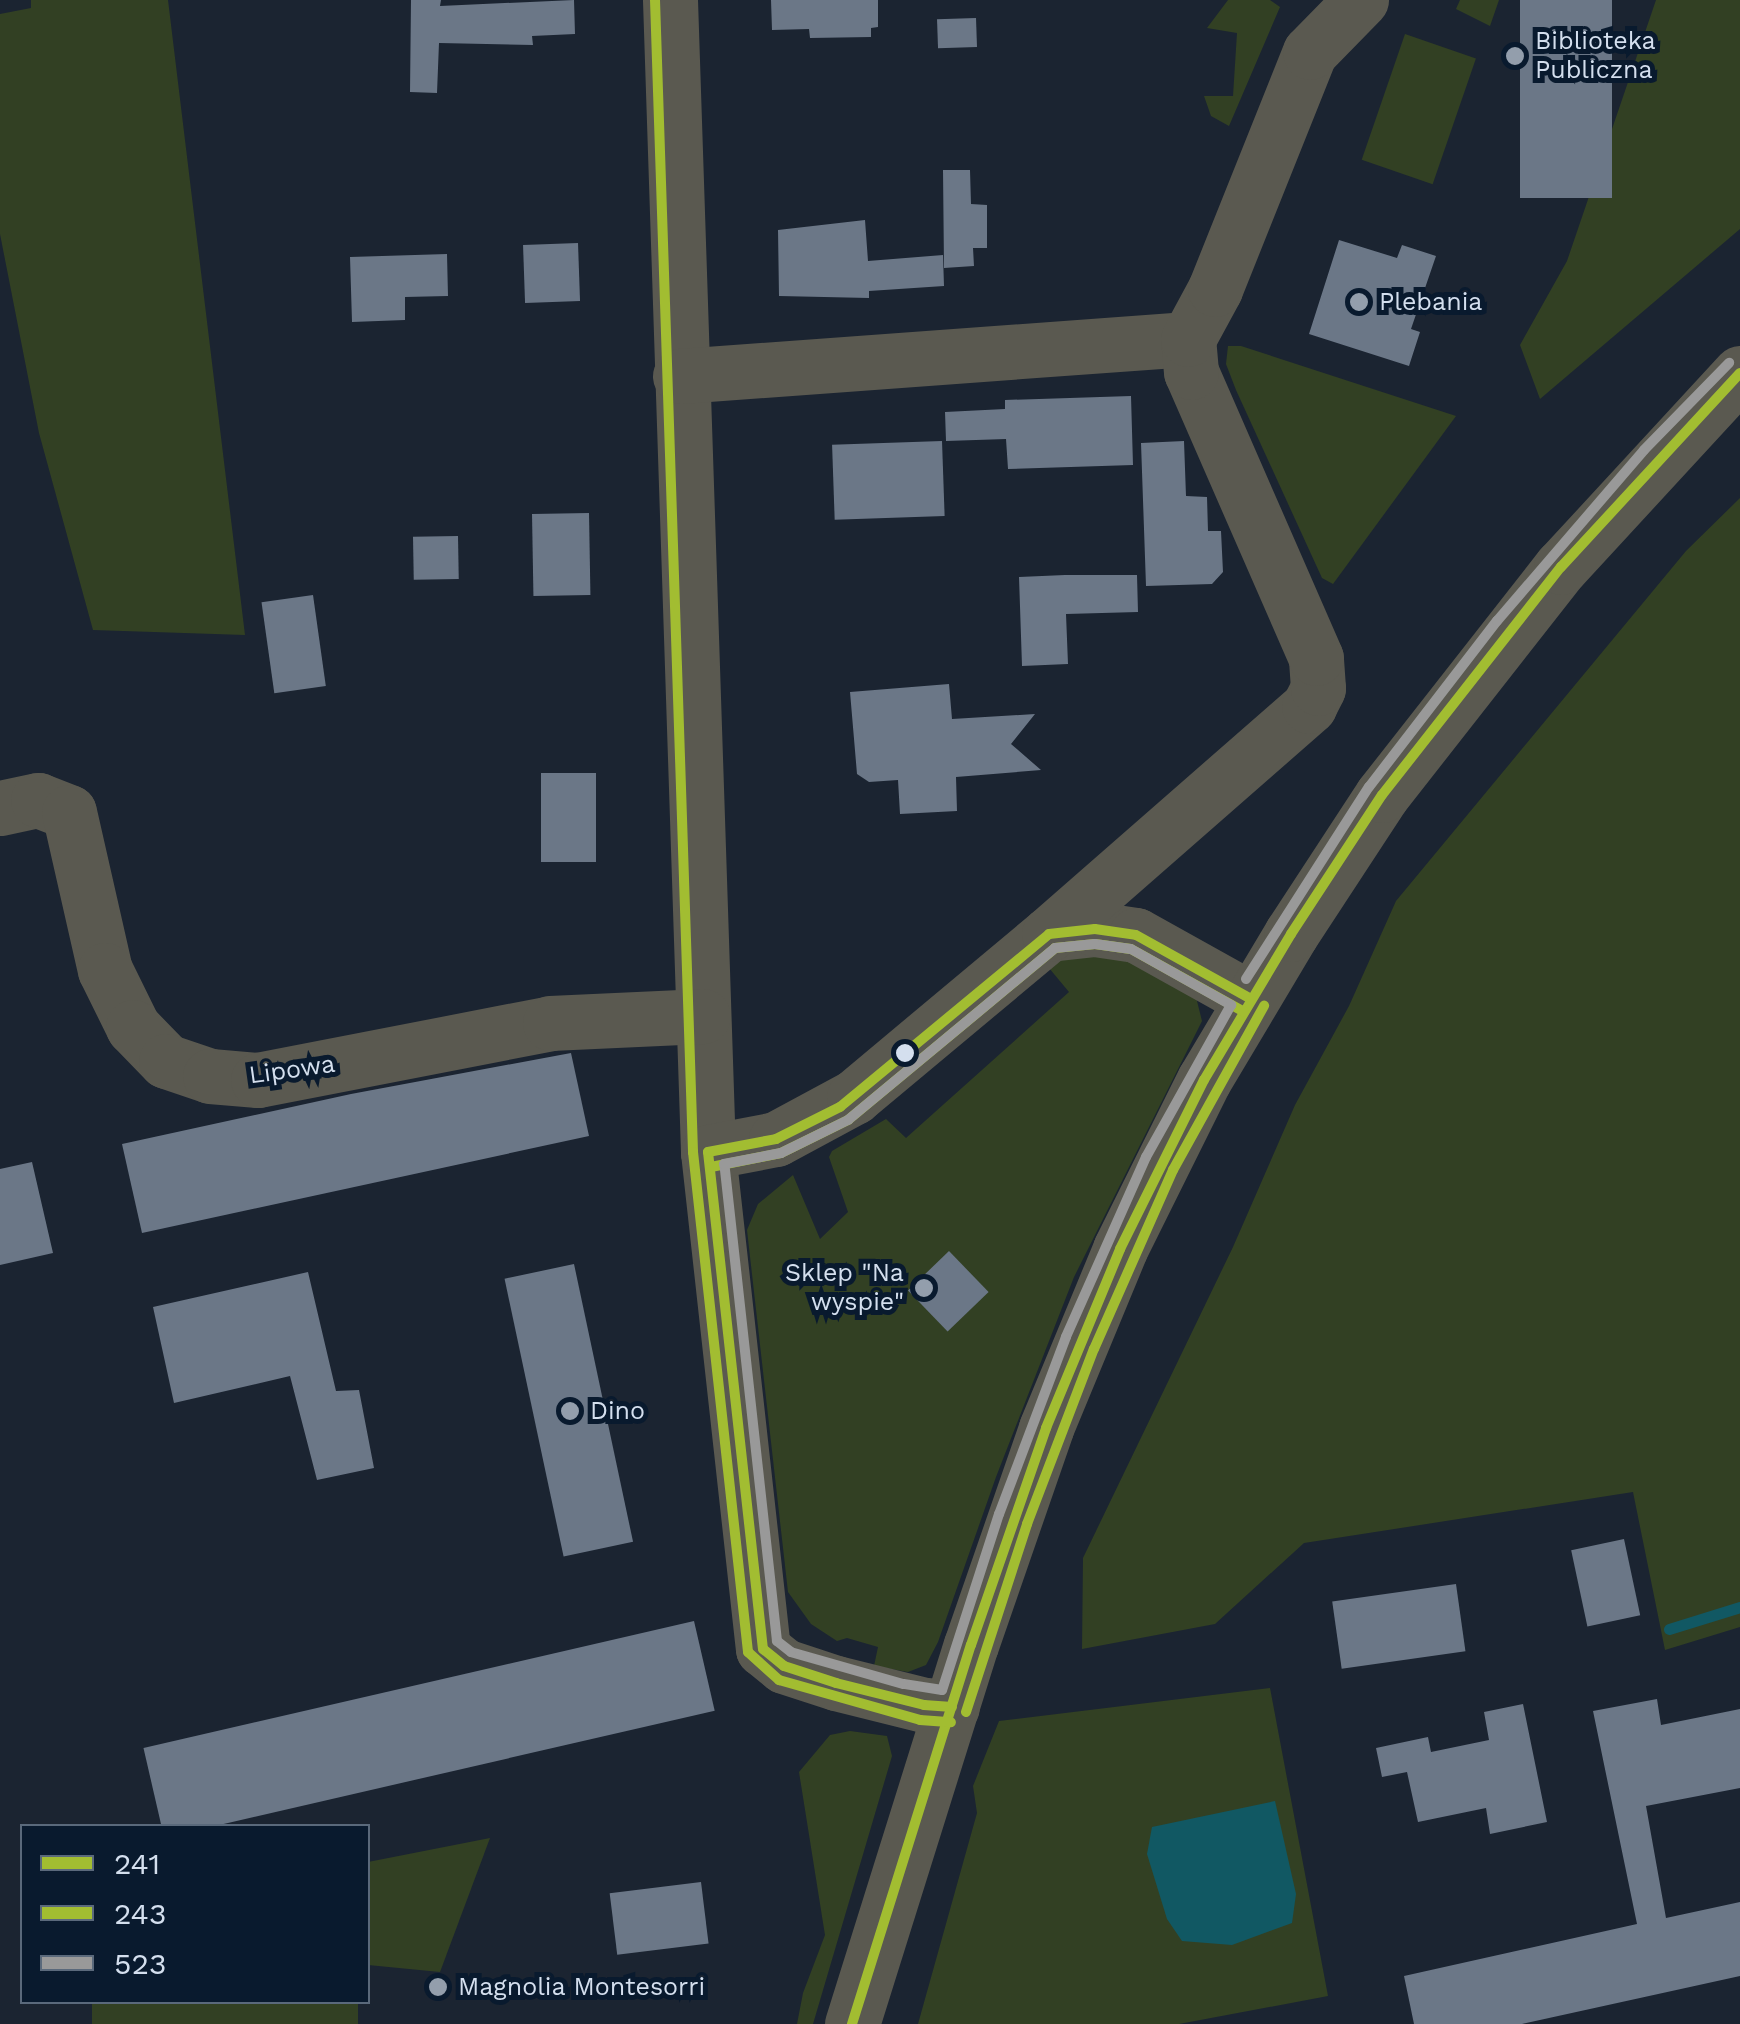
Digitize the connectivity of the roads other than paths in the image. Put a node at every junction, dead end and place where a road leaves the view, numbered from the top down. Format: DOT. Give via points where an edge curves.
graph roads {
  1 [pos="670,0"];
  2 [pos="1361,0"];
  3 [pos="1188,340"];
  4 [pos="1740,374"];
  5 [pos="680,376"];
  6 [pos="0,808"];
  7 [pos="1050,934"];
  8 [pos="1251,999"];
  9 [pos="703,1016"];
  10 [pos="708,1152"];
  11 [pos="952,1706"];
  12 [pos="852,2024"];
  1 -- 5 [label="street"];
  2 -- 3 [label="street" via="1310,52"];
  3 -- 5 [label="street"];
  3 -- 7 [label="street" via="1191,372 1304,624 1318,688 1291,724"];
  4 -- 8 [label="street" via="1508,630 1382,795"];
  5 -- 9 [label="street"];
  6 -- 9 [label="street, Lipowa" via="38,800 69,812 105,970 133,1027 166,1061 210,1076 258,1080 550,1023"];
  7 -- 8 [label="street" via="1113,930 1161,947"];
  7 -- 10 [label="street" via="840,1107 776,1139"];
  8 -- 11 [label="street" via="1160,1164 1086,1328"];
  9 -- 10 [label="street"];
  10 -- 11 [label="street" via="764,1650 784,1666 836,1683"];
  11 -- 12 [label="street"];
}
